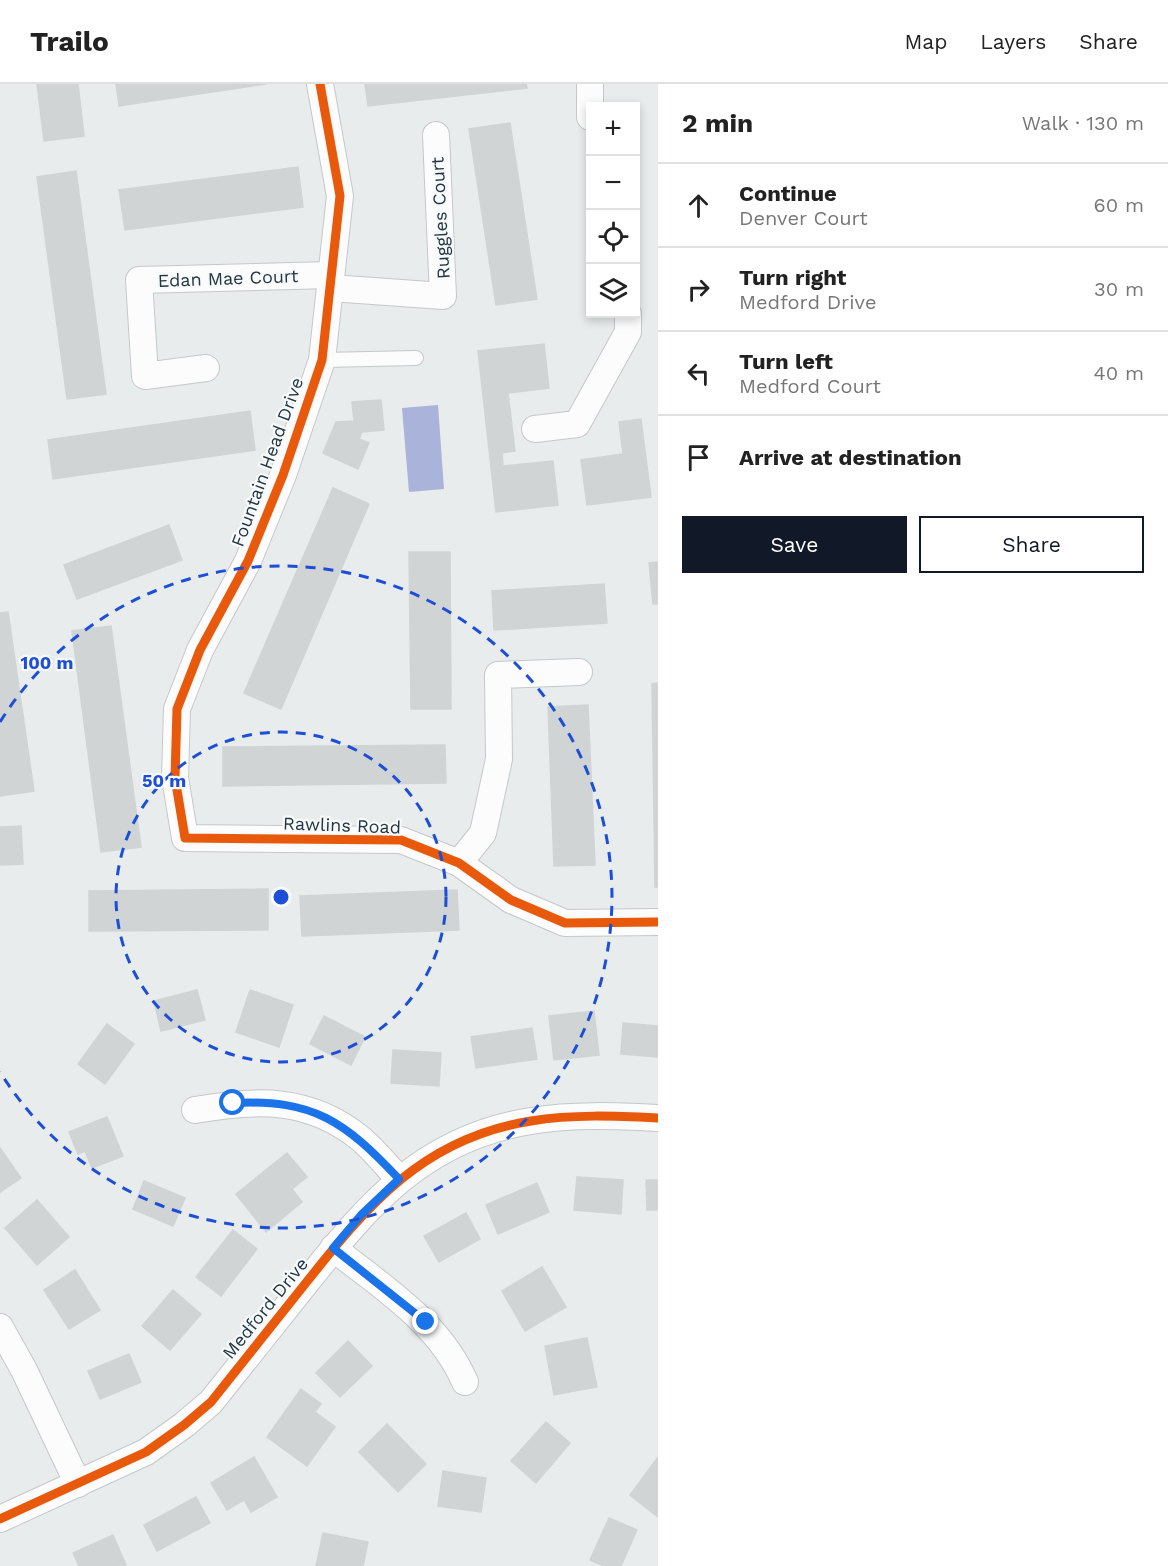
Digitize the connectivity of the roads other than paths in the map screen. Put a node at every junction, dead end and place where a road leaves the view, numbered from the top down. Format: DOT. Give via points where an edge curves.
graph roads {
  1 [pos="320,84"];
  2 [pos="590,84"];
  3 [pos="591,102"];
  4 [pos="436,135"];
  5 [pos="331,281"];
  6 [pos="628,318"];
  7 [pos="416,358"];
  8 [pos="322,360"];
  9 [pos="207,368"];
  10 [pos="535,429"];
  11 [pos="579,672"];
  12 [pos="185,838"];
  13 [pos="459,863"];
  14 [pos="658,922"];
  15 [pos="195,1110"];
  16 [pos="658,1118"];
  17 [pos="399,1179"];
  18 [pos="333,1248"];
  19 [pos="0,1327"];
  20 [pos="465,1382"];
  21 [pos="78,1484"];
  22 [pos="0,1519"];
  1 -- 5 [label="street, Fountain Head Drive" via="340,196"];
  2 -- 3 [label="street"];
  4 -- 5 [label="street, Ruggles Court" via="444,296"];
  5 -- 8 [label="street, Fountain Head Drive"];
  5 -- 9 [label="street, Edan Mae Court" via="139,280 145,376"];
  6 -- 10 [label="street" via="628,332 577,424"];
  7 -- 8 [label="lane"];
  8 -- 12 [label="street, Fountain Head Drive" via="284,474 248,561 200,650 177,709 175,778"];
  11 -- 13 [label="street" via="498,675 499,759 483,833"];
  12 -- 13 [label="street, Rawlins Road" via="401,840"];
  13 -- 14 [label="street, Rawlins Road" via="511,900 565,923"];
  15 -- 17 [label="street" via="261,1101 310,1111 340,1124 362,1140"];
  16 -- 17 [label="street, Medford Drive" via="594,1116 530,1121 503,1128 427,1160"];
  17 -- 18 [label="street, Medford Drive"];
  18 -- 20 [label="street" via="426,1322 444,1344"];
  18 -- 21 [label="street, Medford Drive" via="211,1402 146,1452"];
  19 -- 21 [label="street"];
  21 -- 22 [label="street, Medford Drive"];
}
